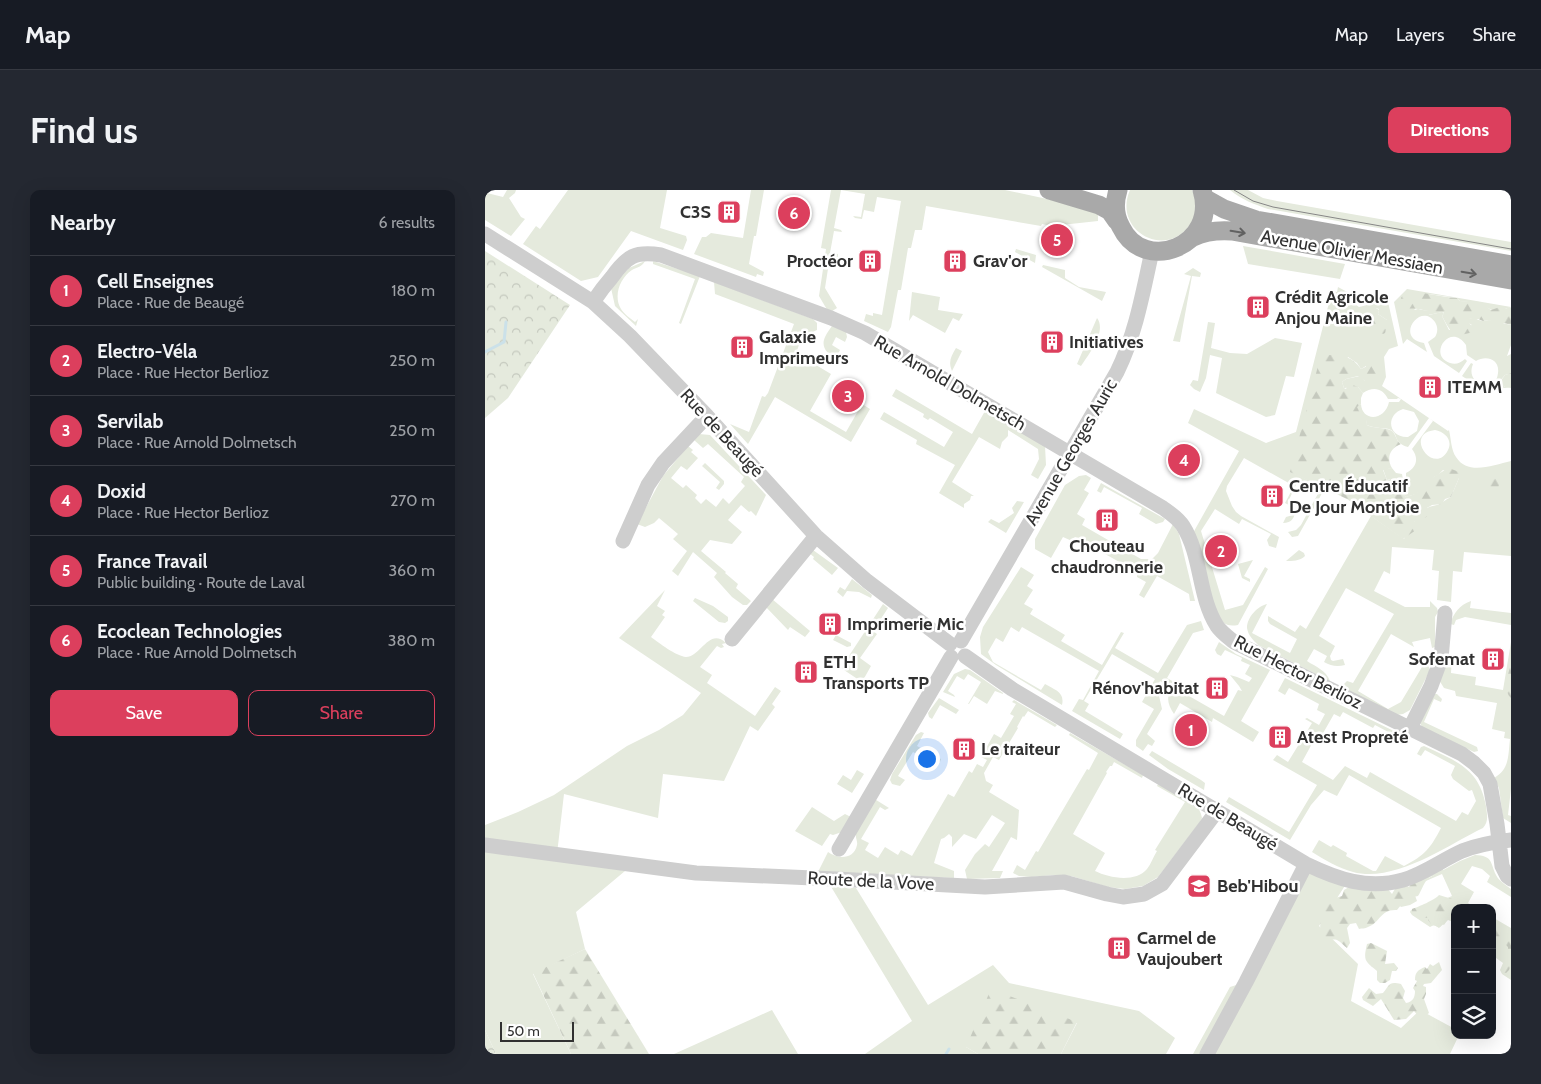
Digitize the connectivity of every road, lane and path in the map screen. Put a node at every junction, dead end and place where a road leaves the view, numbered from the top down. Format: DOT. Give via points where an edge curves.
graph roads {
  1 [pos="1049,190"];
  2 [pos="1118,190"];
  3 [pos="1203,194"];
  4 [pos="1117,221"];
  5 [pos="485,234"];
  6 [pos="1193,237"];
  7 [pos="1152,250"];
  8 [pos="1511,265"];
  9 [pos="1511,280"];
  10 [pos="593,302"];
  11 [pos="707,416"];
  12 [pos="1069,453"];
  13 [pos="816,536"];
  14 [pos="623,541"];
  15 [pos="1445,613"];
  16 [pos="731,639"];
  17 [pos="957,650"];
  18 [pos="1410,728"];
  19 [pos="1217,811"];
  20 [pos="1505,841"];
  21 [pos="485,845"];
  22 [pos="839,849"];
  23 [pos="1306,864"];
  24 [pos="1511,879"];
  25 [pos="1207,1054"];
  1 -- 4 [label="main road" via="1099,205 1110,211"];
  2 -- 4 [label="main road"];
  3 -- 6 [label="main road" via="1204,216"];
  3 -- 8 [label="main road, Avenue Olivier Messiaen" via="1224,210 1256,220"];
  4 -- 7 [label="main road" via="1132,241"];
  5 -- 10 [label="street, Rue de Beaugé"];
  6 -- 7 [label="main road, Avenue Olivier Messiaen" via="1176,248"];
  6 -- 9 [label="main road, Avenue Olivier Messiaen, one-way" via="1217,230 1233,232"];
  7 -- 12 [label="street, Avenue Georges Auric" via="1138,317 1126,354"];
  10 -- 11 [label="street, Rue de Beaugé"];
  10 -- 12 [label="street, Rue Arnold Dolmetsch" via="628,258 649,253 661,255 865,333"];
  11 -- 13 [label="street, Rue de Beaugé"];
  11 -- 14 [label="street" via="648,485"];
  12 -- 17 [label="street, Avenue Georges Auric"];
  12 -- 18 [label="street, Rue Hector Berlioz" via="1163,508 1179,521 1189,538 1212,616 1218,627 1234,642"];
  13 -- 16 [label="street"];
  13 -- 17 [label="street, Rue de Beaugé" via="867,581"];
  15 -- 18 [label="street" via="1441,659"];
  17 -- 19 [label="street, Rue de Beaugé" via="1011,689"];
  17 -- 22 [label="street, Avenue Georges Auric"];
  18 -- 20 [label="street, Rue Hector Berlioz" via="1474,763 1490,784 1497,824"];
  19 -- 21 [label="street, Route de la Vove" via="1162,884 1143,894 1123,897 1064,882 985,888 696,873"];
  19 -- 23 [label="street, Rue de Beaugé"];
  20 -- 23 [label="street, Rue de Beaugé" via="1470,848 1403,880 1381,884 1342,880"];
  20 -- 24 [label="street, Rue Hector Berlioz" via="1501,866"];
  23 -- 25 [label="street"];
}
